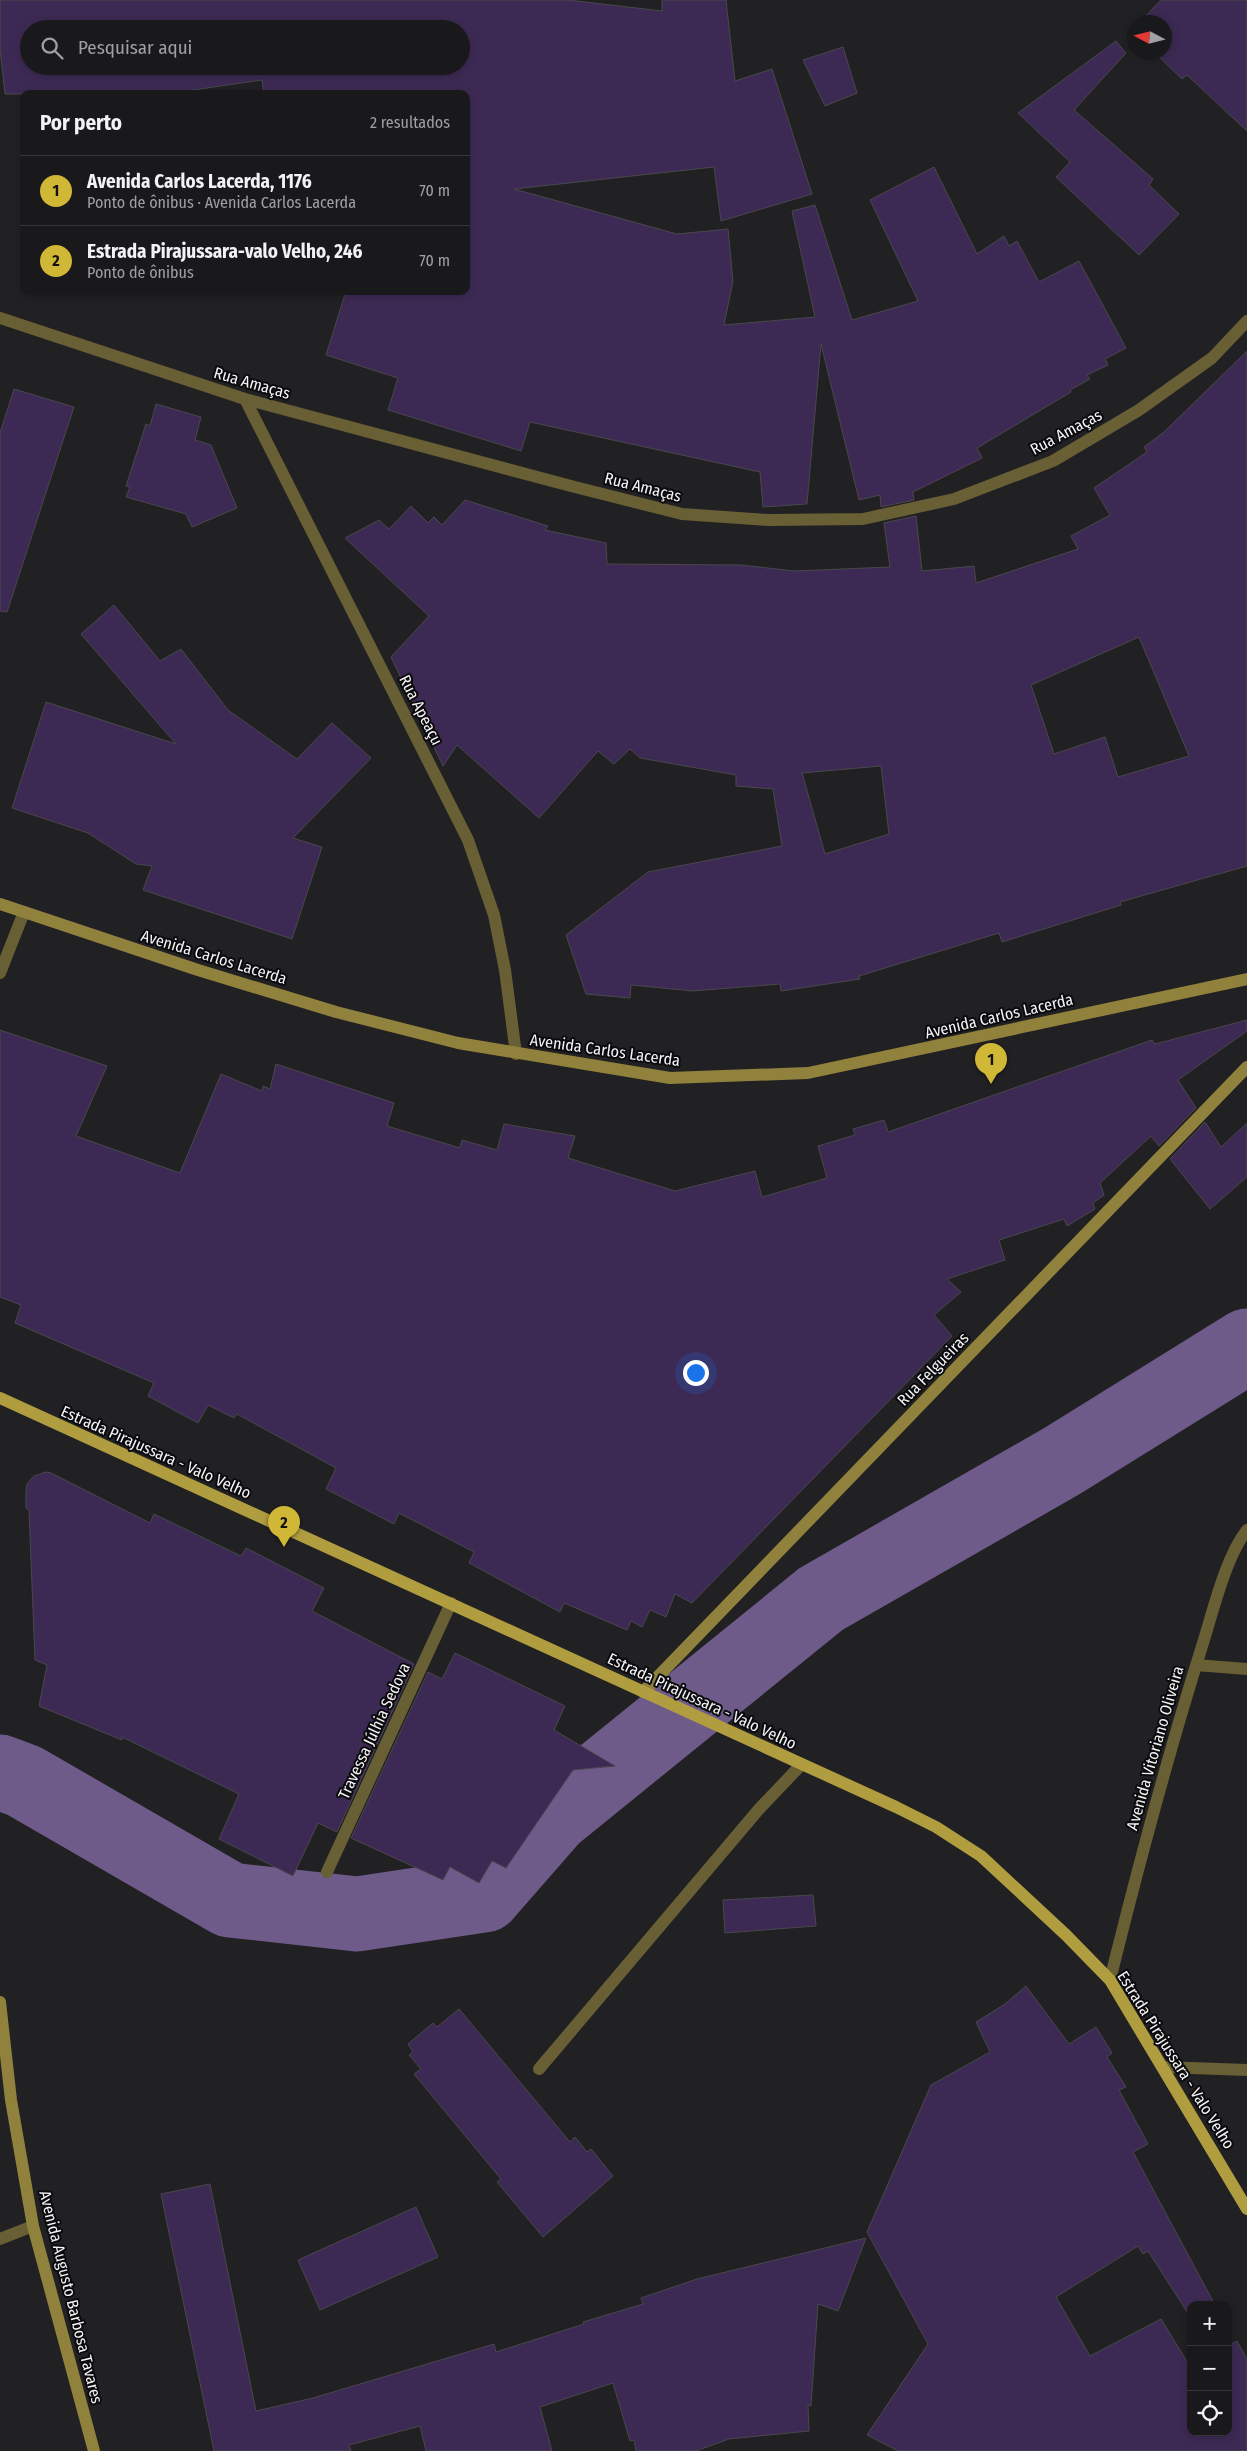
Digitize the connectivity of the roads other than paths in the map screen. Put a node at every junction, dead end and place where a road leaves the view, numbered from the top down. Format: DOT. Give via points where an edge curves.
graph roads {
  1 [pos="0,318"];
  2 [pos="1247,321"];
  3 [pos="245,399"];
  4 [pos="0,904"];
  5 [pos="24,912"];
  6 [pos="0,972"];
  7 [pos="1247,979"];
  8 [pos="516,1054"];
  9 [pos="1247,1067"];
  10 [pos="0,1398"];
  11 [pos="1247,1530"];
  12 [pos="451,1603"];
  13 [pos="1196,1665"];
  14 [pos="1247,1670"];
  15 [pos="643,1692"];
  16 [pos="801,1764"];
  17 [pos="326,1872"];
  18 [pos="1110,1980"];
  19 [pos="0,2002"];
  20 [pos="1163,2067"];
  21 [pos="539,2069"];
  22 [pos="1247,2070"];
  23 [pos="1247,2209"];
  24 [pos="33,2226"];
  25 [pos="0,2239"];
  26 [pos="94,2451"];
  1 -- 3 [label="street, Rua Amaças"];
  2 -- 3 [label="street, Rua Amaças" via="1204,364 1139,410 1053,461 954,499 863,518 769,520 682,514"];
  3 -- 8 [label="street, Rua Apeaçu" via="468,840 494,915"];
  4 -- 5 [label="street, Avenida Carlos Lacerda"];
  5 -- 6 [label="street"];
  5 -- 8 [label="street, Avenida Carlos Lacerda" via="336,1012 458,1044"];
  7 -- 8 [label="street, Avenida Carlos Lacerda" via="808,1073 670,1078"];
  9 -- 15 [label="street, Rua Felgueiras"];
  10 -- 12 [label="main road, Estrada Pirajussara - Valo Velho"];
  11 -- 13 [label="street, Avenida Vitoriano Oliveira" via="1225,1574"];
  12 -- 15 [label="main road, Estrada Pirajussara - Valo Velho"];
  12 -- 17 [label="street, Travessa Júlhia Sedova"];
  13 -- 14 [label="street"];
  13 -- 18 [label="street, Avenida Vitoriano Oliveira" via="1139,1863"];
  15 -- 16 [label="main road, Estrada Pirajussara - Valo Velho"];
  16 -- 18 [label="main road, Estrada Pirajussara - Valo Velho" via="936,1827 981,1856"];
  16 -- 21 [label="street"];
  18 -- 20 [label="main road, Estrada Pirajussara - Valo Velho"];
  19 -- 24 [label="street, Avenida Augusto Barbosa Tavares" via="11,2100"];
  20 -- 22 [label="street"];
  20 -- 23 [label="main road, Estrada Pirajussara - Valo Velho"];
  24 -- 25 [label="street"];
  24 -- 26 [label="street, Avenida Augusto Barbosa Tavares"];
}
